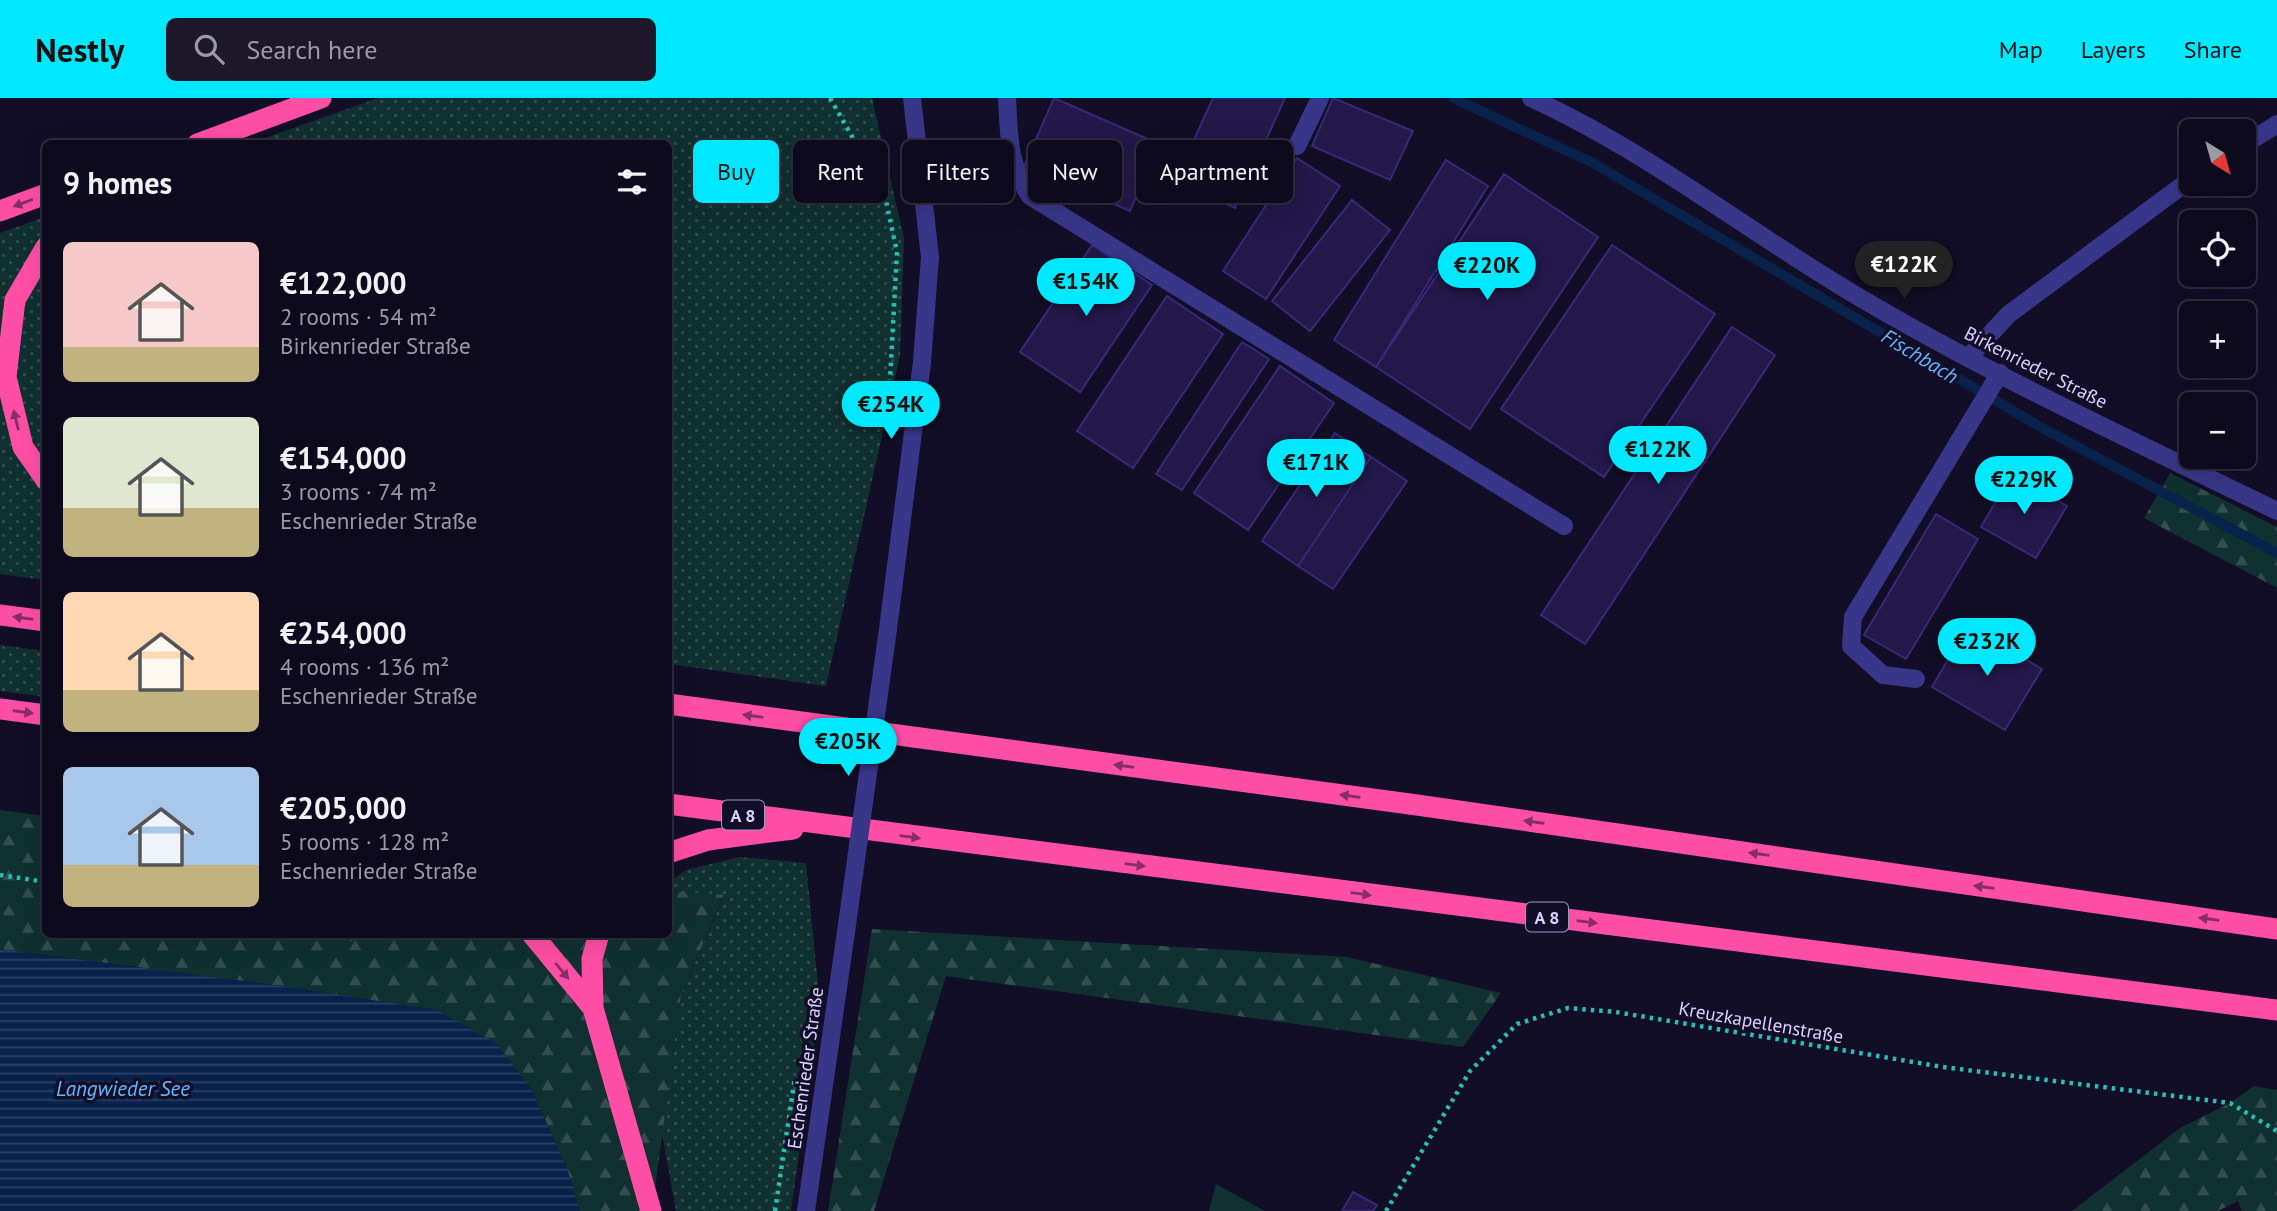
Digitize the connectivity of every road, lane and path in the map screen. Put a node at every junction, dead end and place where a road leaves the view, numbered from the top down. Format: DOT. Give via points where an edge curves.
graph roads {
  1 [pos="321,98"];
  2 [pos="830,98"];
  3 [pos="912,98"];
  4 [pos="1007,98"];
  5 [pos="1321,98"];
  6 [pos="1531,98"];
  7 [pos="2277,124"];
  8 [pos="2256,137"];
  9 [pos="208,140"];
  10 [pos="1297,146"];
  11 [pos="2179,188"];
  12 [pos="42,195"];
  13 [pos="0,211"];
  14 [pos="42,254"];
  15 [pos="1969,357"];
  16 [pos="1999,374"];
  17 [pos="889,389"];
  18 [pos="42,474"];
  19 [pos="2277,511"];
  20 [pos="1564,526"];
  21 [pos="0,615"];
  22 [pos="42,620"];
  23 [pos="1916,679"];
  24 [pos="672,705"];
  25 [pos="0,709"];
  26 [pos="42,714"];
  27 [pos="672,805"];
  28 [pos="818,825"];
  29 [pos="672,852"];
  30 [pos="0,875"];
  31 [pos="42,881"];
  32 [pos="2277,929"];
  33 [pos="535,938"];
  34 [pos="598,938"];
  35 [pos="593,1008"];
  36 [pos="2277,1010"];
  37 [pos="2277,1131"];
  38 [pos="651,1211"];
  39 [pos="806,1211"];
  40 [pos="1386,1211"];
  1 -- 9 [label="highway"];
  2 -- 17 [label="path" via="884,192 897,252"];
  3 -- 39 [label="street, Eschenrieder Straße, bridge" via="930,257 922,362"];
  4 -- 20 [label="street" via="1010,156 1018,179 1036,201"];
  5 -- 10 [label="street"];
  6 -- 15 [label="street, Birkenrieder Straße" via="1584,122 1856,296"];
  7 -- 8 [label="street"];
  11 -- 15 [label="street" via="2009,314"];
  12 -- 13 [label="highway, one-way"];
  18 -- 14 [label="highway, one-way" via="23,447 6,377 15,299"];
  15 -- 16 [label="street, Birkenrieder Straße"];
  16 -- 19 [label="street, Birkenrieder Straße"];
  16 -- 23 [label="street" via="1853,617 1851,646 1883,676"];
  22 -- 21 [label="highway, one-way"];
  32 -- 24 [label="highway, one-way" via="1417,805"];
  25 -- 26 [label="highway, one-way"];
  27 -- 28 [label="highway, A 8"];
  28 -- 29 [label="highway" via="708,840"];
  28 -- 36 [label="highway, A 8, one-way"];
  30 -- 31 [label="path"];
  33 -- 35 [label="highway, one-way"];
  34 -- 35 [label="highway" via="592,959"];
  35 -- 38 [label="highway"];
  37 -- 40 [label="path, Kreuzkapellenstraße" via="2230,1103 1943,1067 1616,1012 1568,1008 1517,1024 1470,1071"];
}
